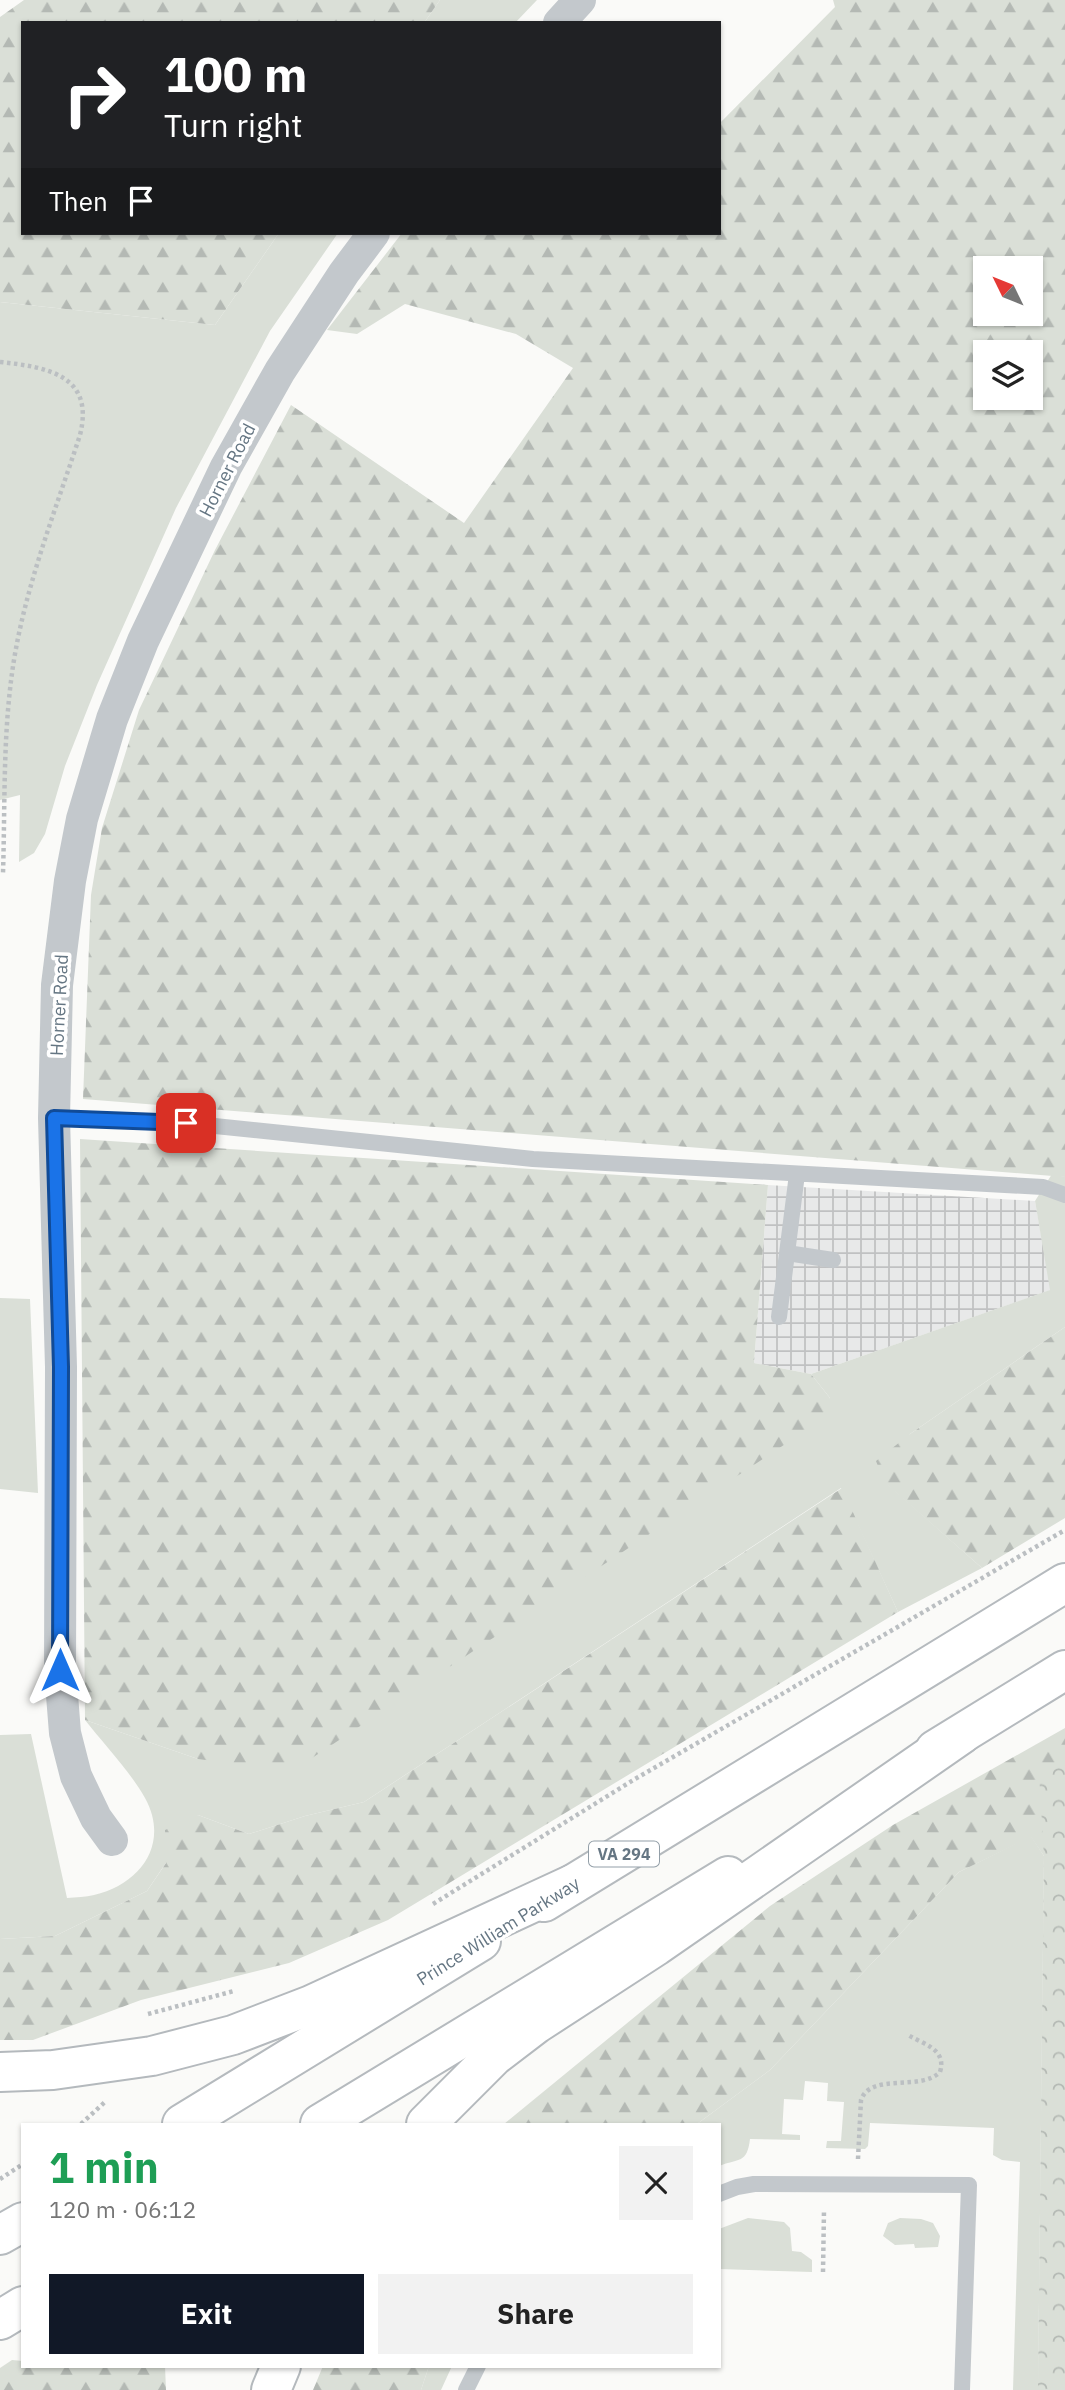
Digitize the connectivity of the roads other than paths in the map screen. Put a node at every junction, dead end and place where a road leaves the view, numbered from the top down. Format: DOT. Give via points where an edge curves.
graph roads {
  1 [pos="580,0"];
  2 [pos="561,21"];
  3 [pos="372,235"];
  4 [pos="54,1118"];
  5 [pos="797,1174"];
  6 [pos="1065,1195"];
  7 [pos="788,1253"];
  8 [pos="834,1260"];
  9 [pos="779,1317"];
  10 [pos="1065,1583"];
  11 [pos="1065,1670"];
  12 [pos="962,1734"];
  13 [pos="112,1840"];
  14 [pos="573,1884"];
  15 [pos="0,2072"];
  16 [pos="185,2123"];
  17 [pos="322,2123"];
  18 [pos="427,2123"];
  19 [pos="721,2193"];
  20 [pos="21,2223"];
  21 [pos="0,2235"];
  22 [pos="21,2307"];
  23 [pos="0,2320"];
  24 [pos="280,2368"];
  25 [pos="477,2368"];
  26 [pos="271,2390"];
  27 [pos="466,2390"];
  28 [pos="962,2390"];
  1 -- 2 [label="street"];
  3 -- 4 [label="street, Horner Road" via="280,371 226,467 143,640 112,719 82,819 70,881 57,985"];
  4 -- 5 [label="lane" via="186,1123 533,1159"];
  4 -- 13 [label="street, Horner Road" via="61,1367 60,1670 65,1733 76,1776"];
  5 -- 6 [label="lane" via="1043,1187"];
  5 -- 7 [label="lane"];
  7 -- 8 [label="lane"];
  7 -- 9 [label="lane"];
  10 -- 14 [label="main road, Prince William Parkway / VA 294"];
  11 -- 12 [label="main road"];
  12 -- 17 [label="main road"];
  12 -- 18 [label="main road" via="536,2024 495,2056"];
  14 -- 15 [label="main road" via="311,2005 233,2035 143,2057 53,2070"];
  14 -- 16 [label="main road, Prince William Parkway / VA 294"];
  19 -- 28 [label="lane" via="754,2184 969,2185"];
  20 -- 21 [label="main road"];
  22 -- 23 [label="main road"];
  24 -- 26 [label="main road"];
  25 -- 27 [label="lane"];
}
